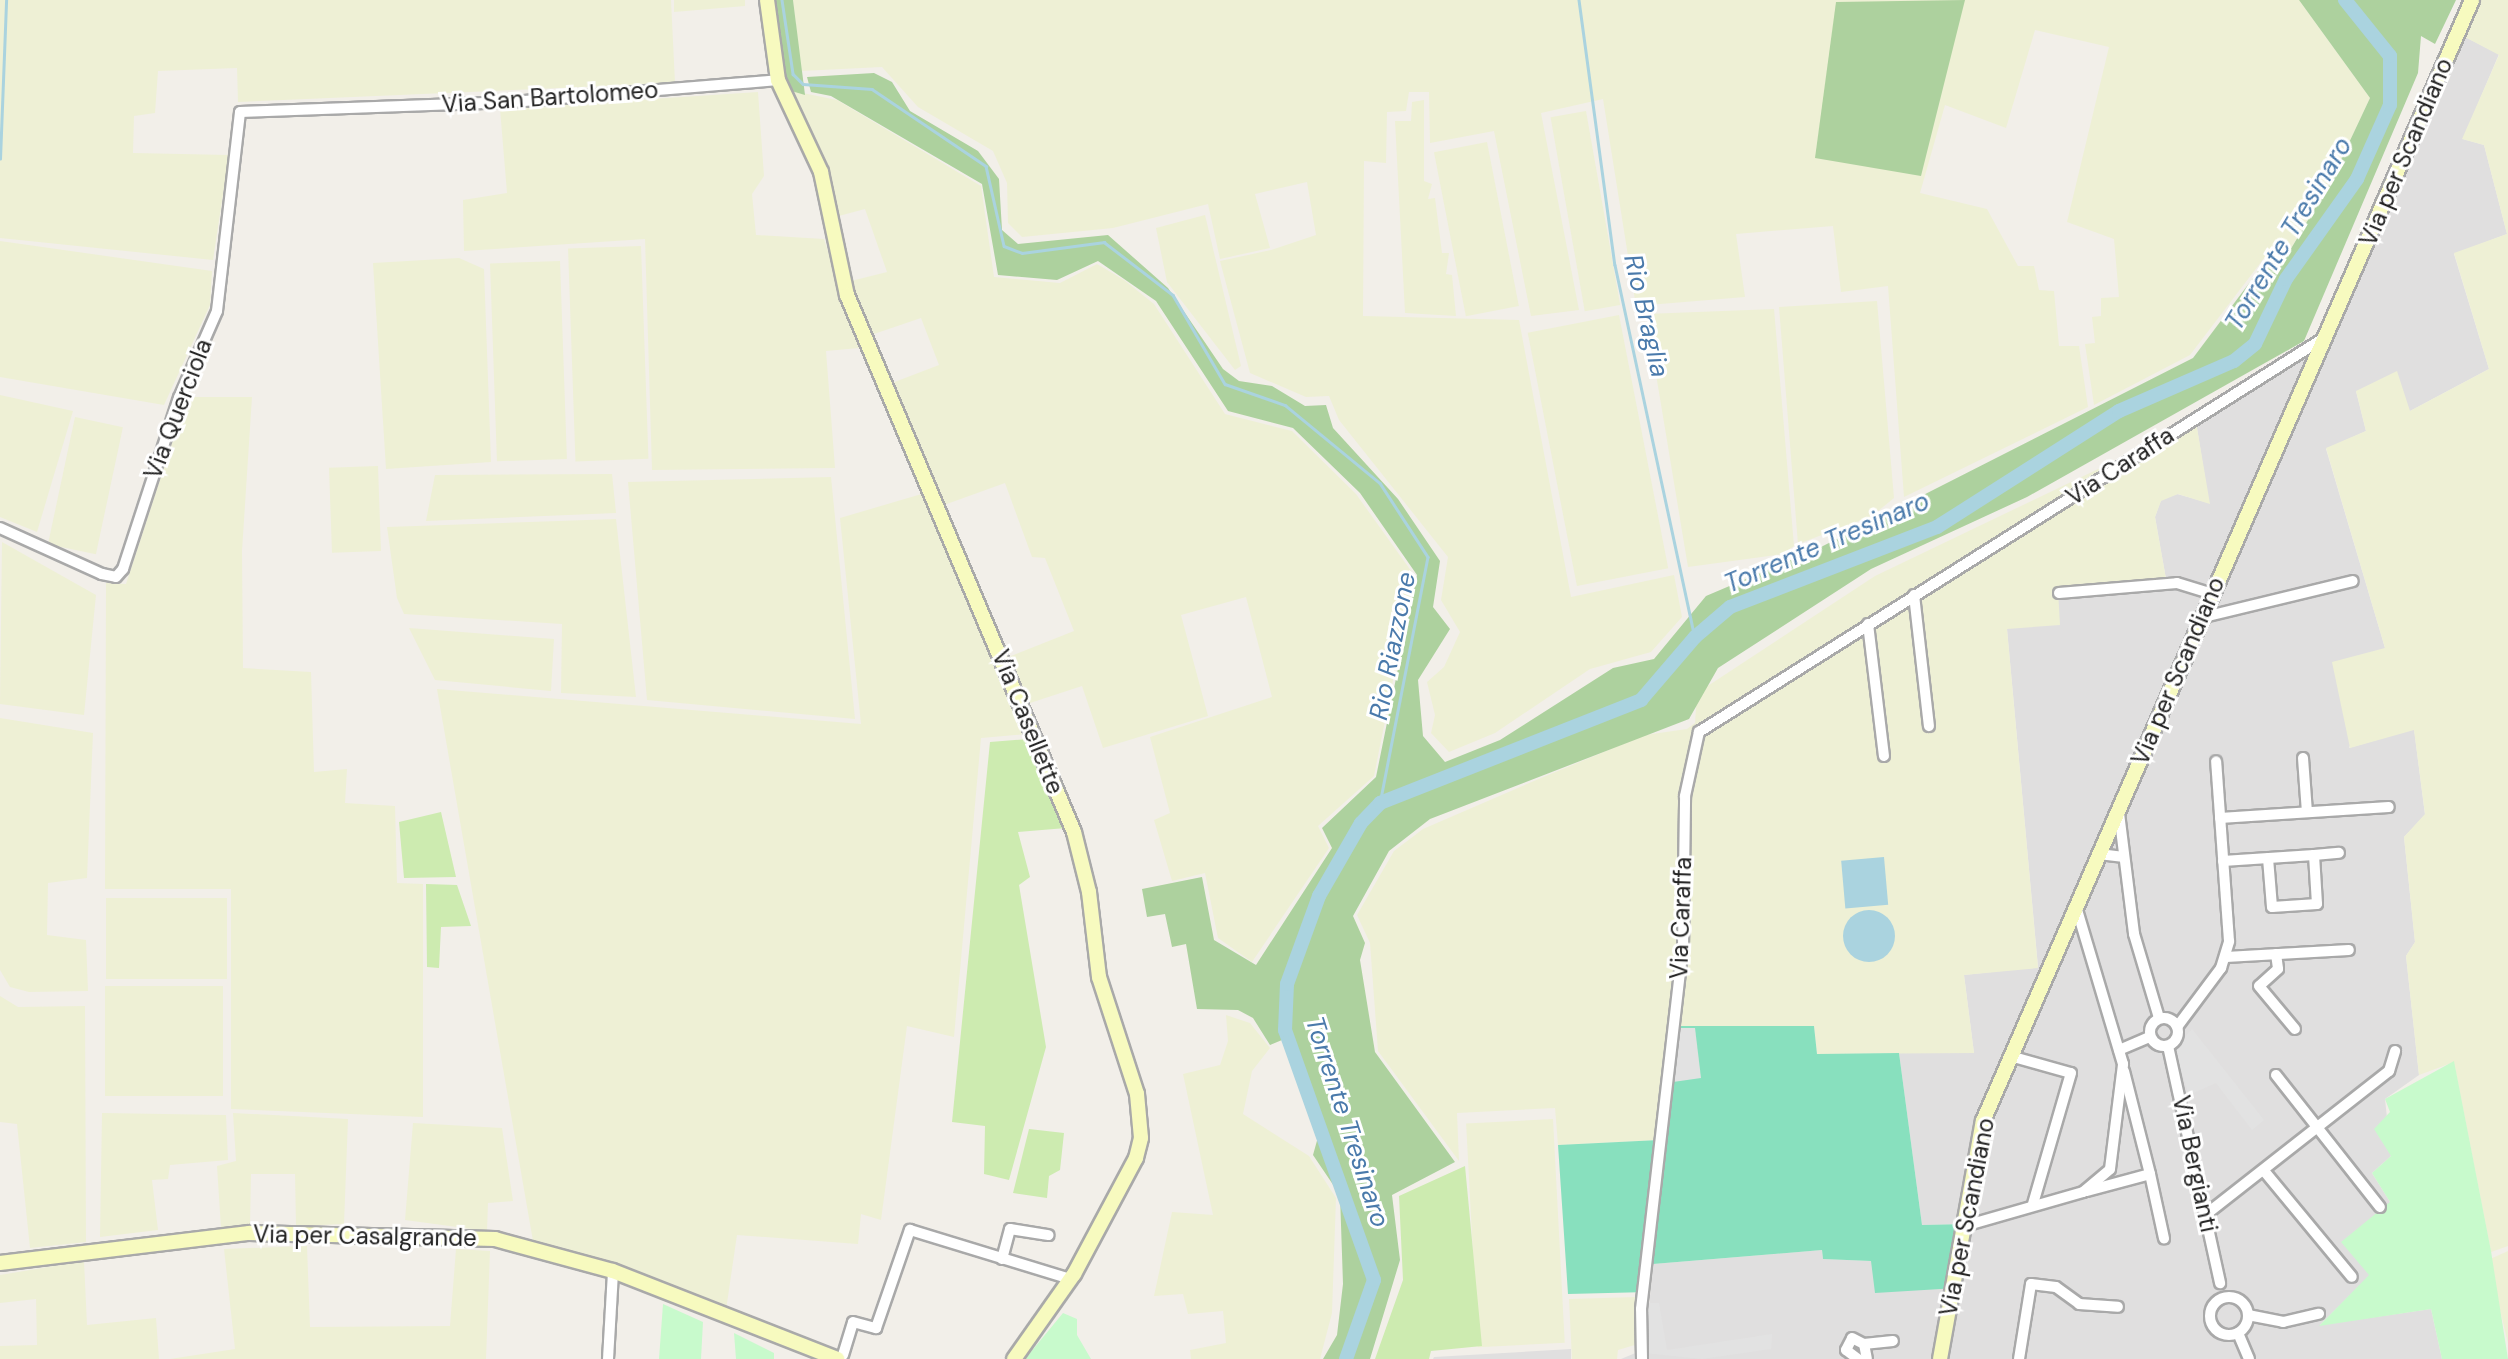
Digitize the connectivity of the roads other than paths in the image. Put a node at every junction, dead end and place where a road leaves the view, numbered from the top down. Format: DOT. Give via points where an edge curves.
graph roads {
  1 [pos="767,0"];
  2 [pos="2472,0"];
  3 [pos="778,80"];
  4 [pos="240,112"];
  5 [pos="2325,338"];
  6 [pos="0,528"];
  7 [pos="2353,582"];
  8 [pos="2059,593"];
  9 [pos="2210,593"];
  10 [pos="1914,595"];
  11 [pos="2200,618"];
  12 [pos="1868,624"];
  13 [pos="1929,726"];
  14 [pos="1884,756"];
  15 [pos="2303,758"];
  16 [pos="2216,761"];
  17 [pos="2389,807"];
  18 [pos="2119,809"];
  19 [pos="2307,813"];
  20 [pos="2220,818"];
  21 [pos="2339,853"];
  22 [pos="2099,854"];
  23 [pos="2314,855"];
  24 [pos="2122,857"];
  25 [pos="2268,858"];
  26 [pos="2223,862"];
  27 [pos="2076,906"];
  28 [pos="2349,950"];
  29 [pos="2276,954"];
  30 [pos="2226,957"];
  31 [pos="2159,1018"];
  32 [pos="2177,1027"];
  33 [pos="2295,1029"];
  34 [pos="2150,1037"];
  35 [pos="2168,1046"];
  36 [pos="2119,1050"];
  37 [pos="2395,1051"];
  38 [pos="2010,1056"];
  39 [pos="2123,1064"];
  40 [pos="2276,1075"];
  41 [pos="2317,1128"];
  42 [pos="2264,1172"];
  43 [pos="2150,1174"];
  44 [pos="2083,1192"];
  45 [pos="2033,1204"];
  46 [pos="2380,1208"];
  47 [pos="2209,1212"];
  48 [pos="1961,1227"];
  49 [pos="1049,1236"];
  50 [pos="2164,1238"];
  51 [pos="1002,1259"];
  52 [pos="0,1262"];
  53 [pos="613,1271"];
  54 [pos="2353,1277"];
  55 [pos="1070,1279"];
  56 [pos="2227,1298"];
  57 [pos="2118,1307"];
  58 [pos="2319,1314"];
  59 [pos="2248,1315"];
  60 [pos="2238,1333"];
  61 [pos="1893,1341"];
  62 [pos="1864,1344"];
  63 [pos="840,1357"];
  64 [pos="608,1359"];
  65 [pos="1014,1359"];
  66 [pos="1642,1359"];
  67 [pos="1858,1359"];
  68 [pos="1867,1359"];
  69 [pos="1940,1359"];
  70 [pos="2019,1359"];
  71 [pos="2249,1359"];
  1 -- 3 [label="street"];
  2 -- 5 [label="street, Via per Scandiano"];
  3 -- 4 [label="street, Via San Bartolomeo" via="512,102"];
  3 -- 55 [label="street, Via Casellette" via="821,172 847,295 1074,832 1090,892 1099,977 1128,1057 1141,1138 1109,1216"];
  4 -- 6 [label="street, Via Querciola" via="217,310 179,398 123,569 117,577 102,574"];
  5 -- 9 [label="street, Via per Scandiano"];
  5 -- 10 [label="street, Via Caraffa"];
  7 -- 11 [label="street"];
  8 -- 9 [label="street" via="2177,583"];
  9 -- 11 [label="street, Via per Scandiano"];
  10 -- 12 [label="street, Via Caraffa"];
  10 -- 13 [label="street"];
  11 -- 18 [label="street, Via per Scandiano"];
  12 -- 14 [label="street"];
  12 -- 66 [label="street, Via Caraffa" via="1709,724 1693,742 1685,796 1683,947 1641,1309"];
  15 -- 19 [label="street"];
  16 -- 20 [label="street"];
  17 -- 19 [label="street"];
  18 -- 22 [label="street, Via per Scandiano"];
  18 -- 24 [label="street"];
  19 -- 20 [label="street"];
  20 -- 26 [label="street"];
  21 -- 23 [label="street"];
  22 -- 24 [label="street"];
  22 -- 27 [label="street, Via per Scandiano"];
  23 -- 25 [label="street"];
  23 -- 25 [label="street" via="2317,904 2272,907"];
  24 -- 31 [label="street" via="2134,934"];
  25 -- 26 [label="street"];
  26 -- 30 [label="street"];
  27 -- 36 [label="street"];
  27 -- 38 [label="street, Via per Scandiano"];
  28 -- 29 [label="street"];
  29 -- 30 [label="street"];
  29 -- 33 [label="street" via="2278,969 2259,986"];
  30 -- 32 [label="street"];
  31 -- 32 [label="street"];
  31 -- 34 [label="street"];
  32 -- 35 [label="street"];
  34 -- 35 [label="street"];
  34 -- 36 [label="street"];
  35 -- 47 [label="street, Via Bergianti"];
  36 -- 39 [label="street"];
  37 -- 41 [label="street" via="2389,1071"];
  38 -- 45 [label="street" via="2071,1073"];
  38 -- 48 [label="street, Via per Scandiano" via="1983,1121"];
  39 -- 43 [label="street"];
  39 -- 44 [label="street" via="2110,1169"];
  40 -- 41 [label="street"];
  41 -- 42 [label="street"];
  41 -- 46 [label="street"];
  42 -- 47 [label="street"];
  42 -- 54 [label="street"];
  43 -- 44 [label="street"];
  43 -- 50 [label="street"];
  44 -- 45 [label="street"];
  45 -- 48 [label="street"];
  47 -- 56 [label="street, Via Bergianti" via="2220,1283"];
  48 -- 69 [label="street, Via per Scandiano"];
  49 -- 51 [label="street" via="1010,1228"];
  51 -- 55 [label="street"];
  51 -- 63 [label="street" via="910,1230 876,1328 853,1322"];
  52 -- 53 [label="street, Via per Casalgrande" via="208,1235 368,1231 495,1239"];
  53 -- 63 [label="street, Via per Casalgrande"];
  53 -- 64 [label="street"];
  55 -- 65 [label="street, Via Casellette"];
  56 -- 59 [label="street, Via Bergianti"];
  56 -- 60 [label="street" via="2213,1306 2211,1322 2222,1334"];
  57 -- 70 [label="street" via="2079,1304 2056,1287 2031,1284"];
  58 -- 59 [label="street" via="2283,1322"];
  59 -- 60 [label="street"];
  60 -- 71 [label="street"];
  61 -- 62 [label="street"];
  62 -- 67 [label="street" via="1852,1338 1845,1345"];
  62 -- 68 [label="street"];
}
